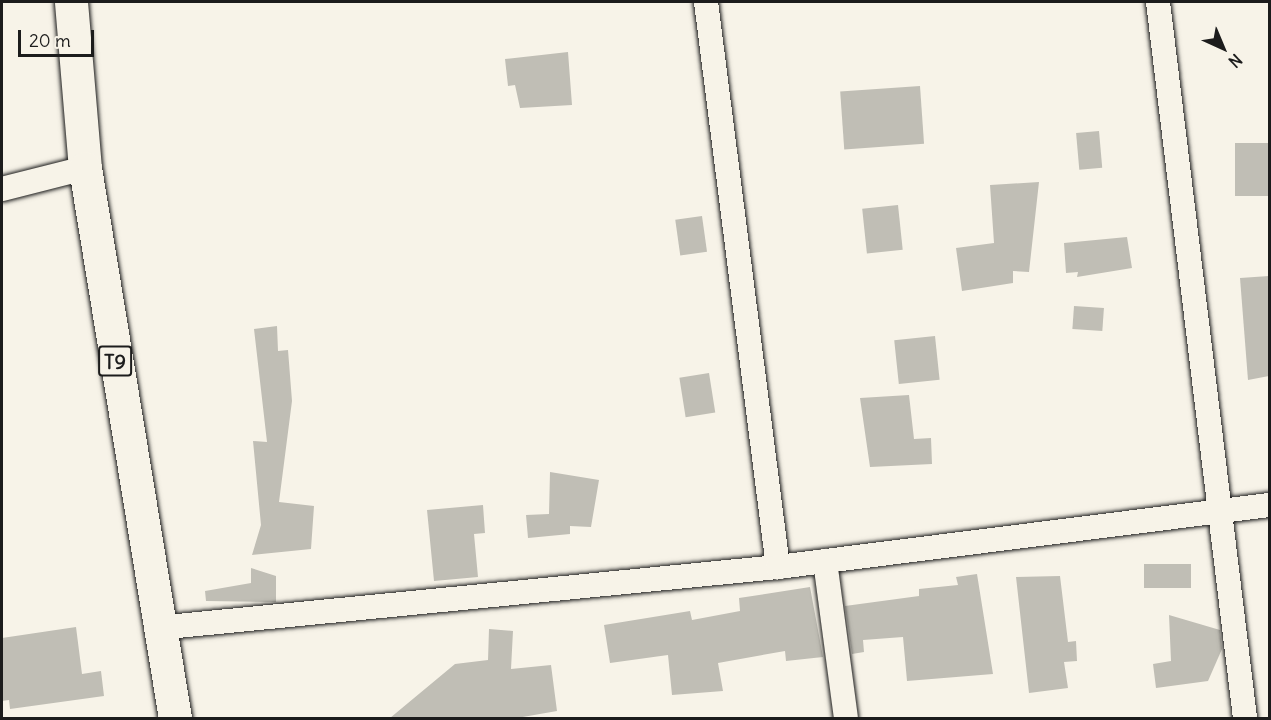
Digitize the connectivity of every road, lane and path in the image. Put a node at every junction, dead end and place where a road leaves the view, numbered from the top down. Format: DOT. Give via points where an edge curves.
graph roads {
  1 [pos="74,2"];
  2 [pos="706,2"];
  3 [pos="1158,2"];
  4 [pos="85,168"];
  5 [pos="2,189"];
  6 [pos="1269,505"];
  7 [pos="1220,512"];
  8 [pos="825,561"];
  9 [pos="778,567"];
  10 [pos="157,628"];
  11 [pos="175,718"];
  12 [pos="846,718"];
  13 [pos="1245,718"];
  1 -- 4 [label="highway, T9"];
  2 -- 9 [label="street"];
  3 -- 7 [label="street"];
  4 -- 5 [label="street"];
  4 -- 10 [label="highway, T9"];
  6 -- 7 [label="street"];
  7 -- 8 [label="street"];
  7 -- 13 [label="street"];
  8 -- 9 [label="street"];
  8 -- 12 [label="street"];
  9 -- 10 [label="street"];
  10 -- 11 [label="highway, T9"];
}
